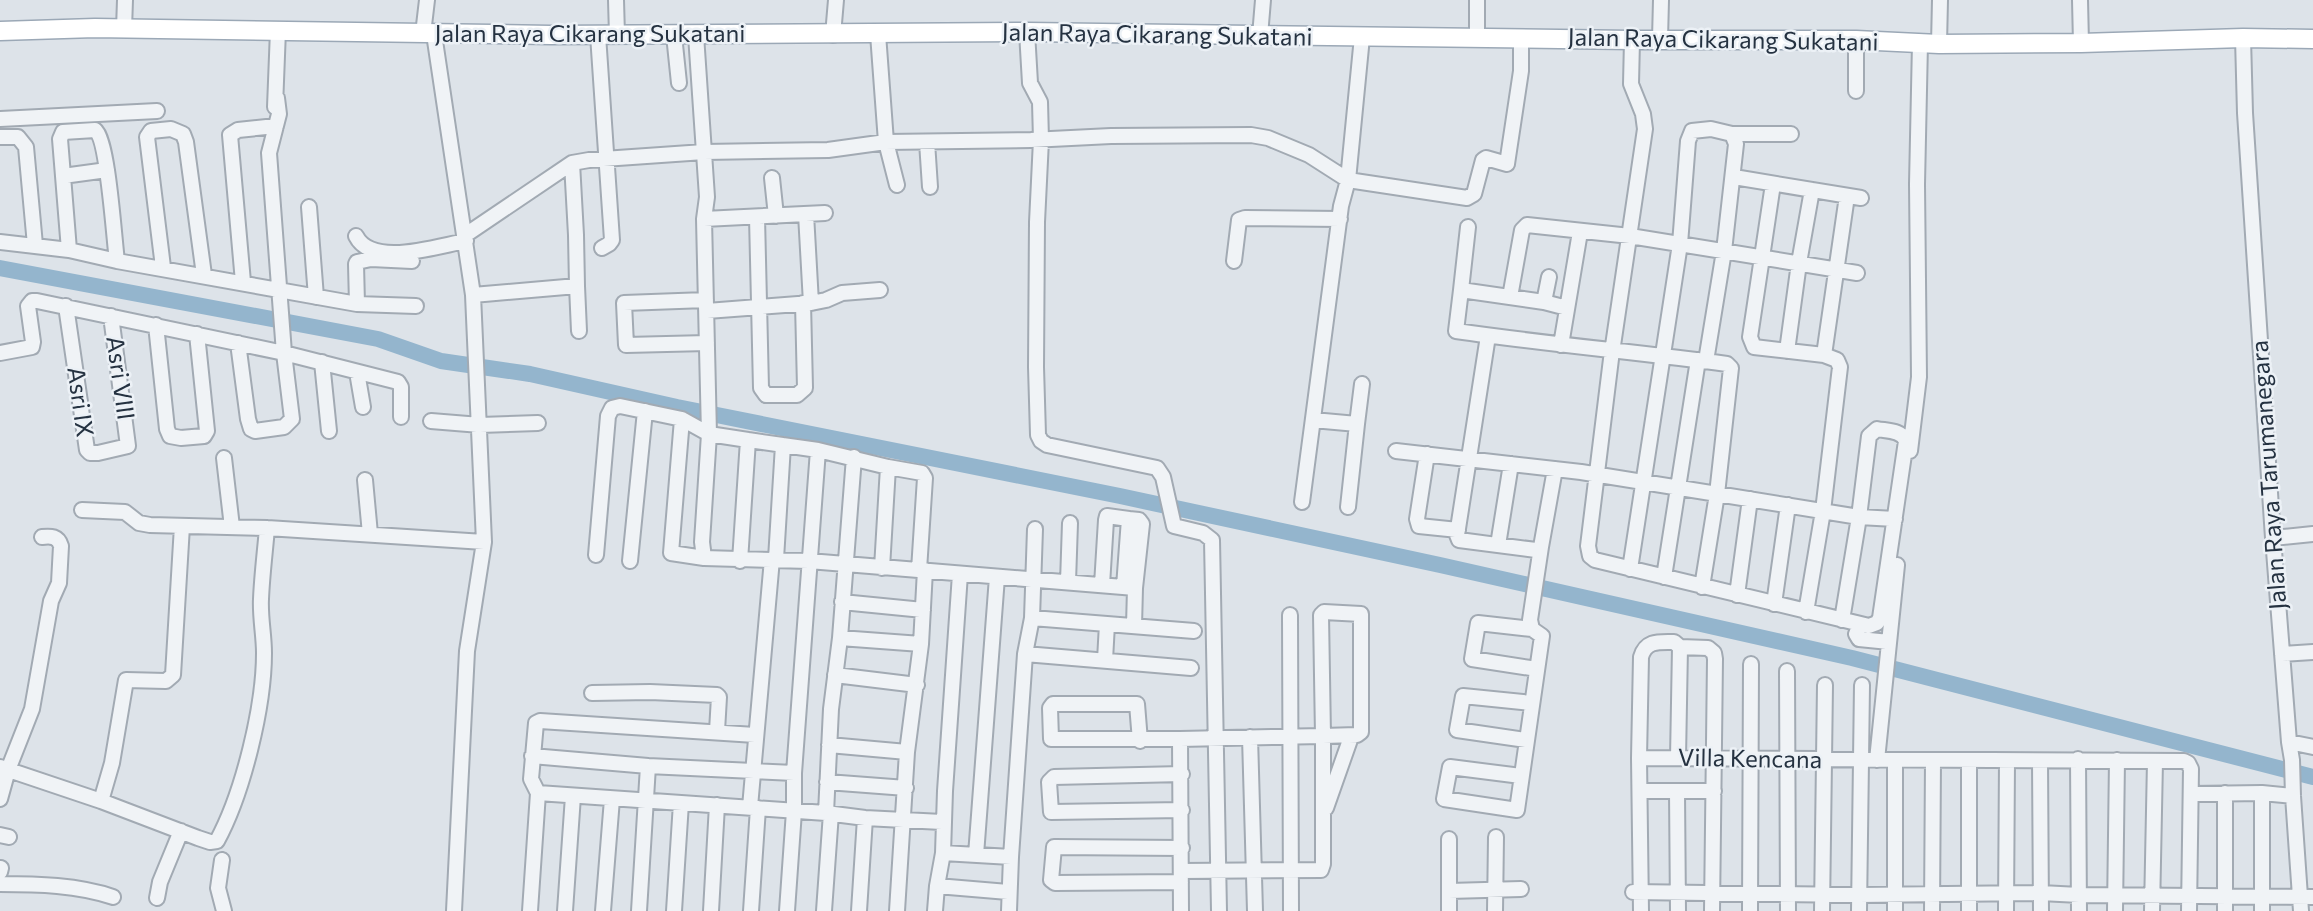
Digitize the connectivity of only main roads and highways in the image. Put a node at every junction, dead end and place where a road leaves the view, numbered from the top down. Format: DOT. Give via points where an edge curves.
graph roads {
  1 [pos="0,31"];
  2 [pos="2313,39"];
  1 -- 2 [label="main road, Jalan Raya Cikarang Sukatani" via="1027,32 1939,44"];
}
